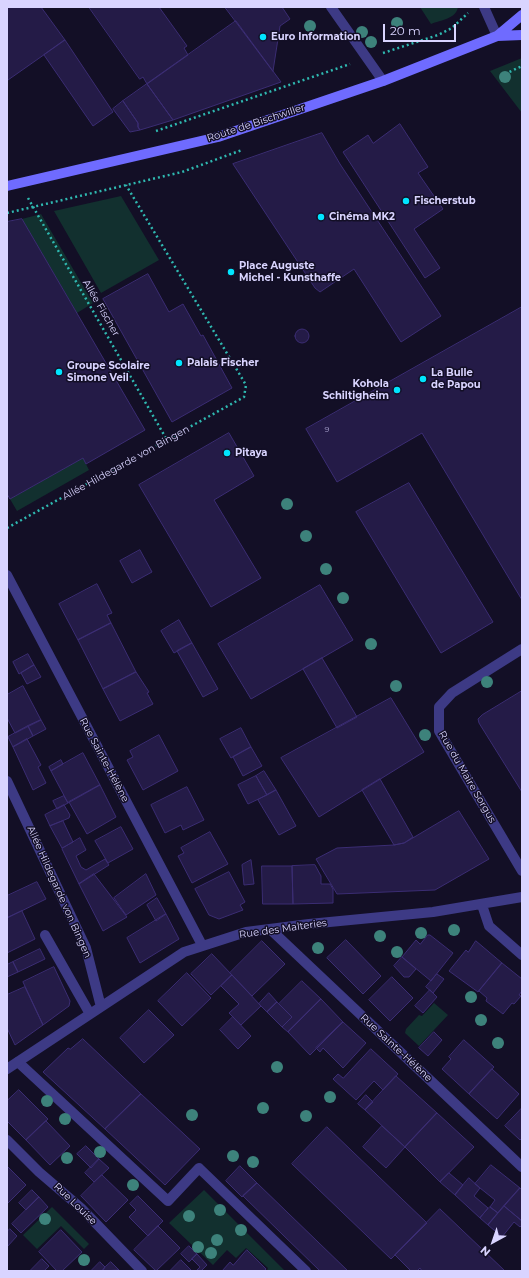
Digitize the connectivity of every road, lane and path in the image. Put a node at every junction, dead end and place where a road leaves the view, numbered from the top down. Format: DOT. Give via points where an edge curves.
graph roads {
  1 [pos="330,7"];
  2 [pos="484,7"];
  3 [pos="472,10"];
  4 [pos="522,15"];
  5 [pos="522,35"];
  6 [pos="497,36"];
  7 [pos="367,58"];
  8 [pos="522,66"];
  9 [pos="505,74"];
  10 [pos="383,81"];
  11 [pos="154,132"];
  12 [pos="20,183"];
  13 [pos="7,186"];
  14 [pos="126,186"];
  15 [pos="167,440"];
  16 [pos="7,528"];
  17 [pos="7,575"];
  18 [pos="522,648"];
  19 [pos="7,781"];
  20 [pos="522,871"];
  21 [pos="522,897"];
  22 [pos="482,905"];
  23 [pos="270,929"];
  24 [pos="45,935"];
  25 [pos="202,945"];
  26 [pos="522,955"];
  27 [pos="101,1007"];
  28 [pos="90,1014"];
  29 [pos="18,1062"];
  30 [pos="7,1069"];
  31 [pos="7,1140"];
  32 [pos="522,1167"];
  33 [pos="142,1271"];
  34 [pos="306,1271"];
  1 -- 7 [label="street"];
  2 -- 6 [label="street"];
  3 -- 7 [label="path" via="452,28 438,35"];
  4 -- 6 [label="main road, Route de Bischwiller"];
  5 -- 6 [label="main road, Route de Bischwiller"];
  6 -- 10 [label="main road, Route de Bischwiller"];
  7 -- 10 [label="street"];
  7 -- 11 [label="path"];
  8 -- 9 [label="path"];
  10 -- 12 [label="main road, Route de Bischwiller" via="218,137"];
  12 -- 13 [label="main road, Route de Bischwiller"];
  12 -- 15 [label="path, Allée Fischer"];
  14 -- 15 [label="path, Allée Hildegarde von Bingen" via="246,385 244,397"];
  15 -- 16 [label="path, Allée Hildegarde von Bingen"];
  17 -- 25 [label="street, Rue Sainte-Hélène"];
  18 -- 20 [label="street, Rue du Maire Sorgus" via="452,693 439,707 439,731"];
  19 -- 27 [label="street, Allée Hildegarde von Bingen" via="86,948"];
  21 -- 22 [label="street, Rue des Malteries"];
  22 -- 23 [label="street, Rue des Malteries" via="387,918"];
  22 -- 26 [label="street" via="489,926"];
  23 -- 25 [label="street, Rue des Malteries" via="246,932"];
  23 -- 32 [label="street, Rue Sainte-Hélène"];
  24 -- 28 [label="street"];
  25 -- 27 [label="street, Rue des Malteries" via="184,952"];
  27 -- 28 [label="street, Rue des Malteries"];
  28 -- 29 [label="street, Rue des Malteries"];
  29 -- 30 [label="street, Rue des Malteries"];
  29 -- 34 [label="street" via="168,1201 199,1168"];
  31 -- 33 [label="street, Rue Louise" via="81,1208"];
}
